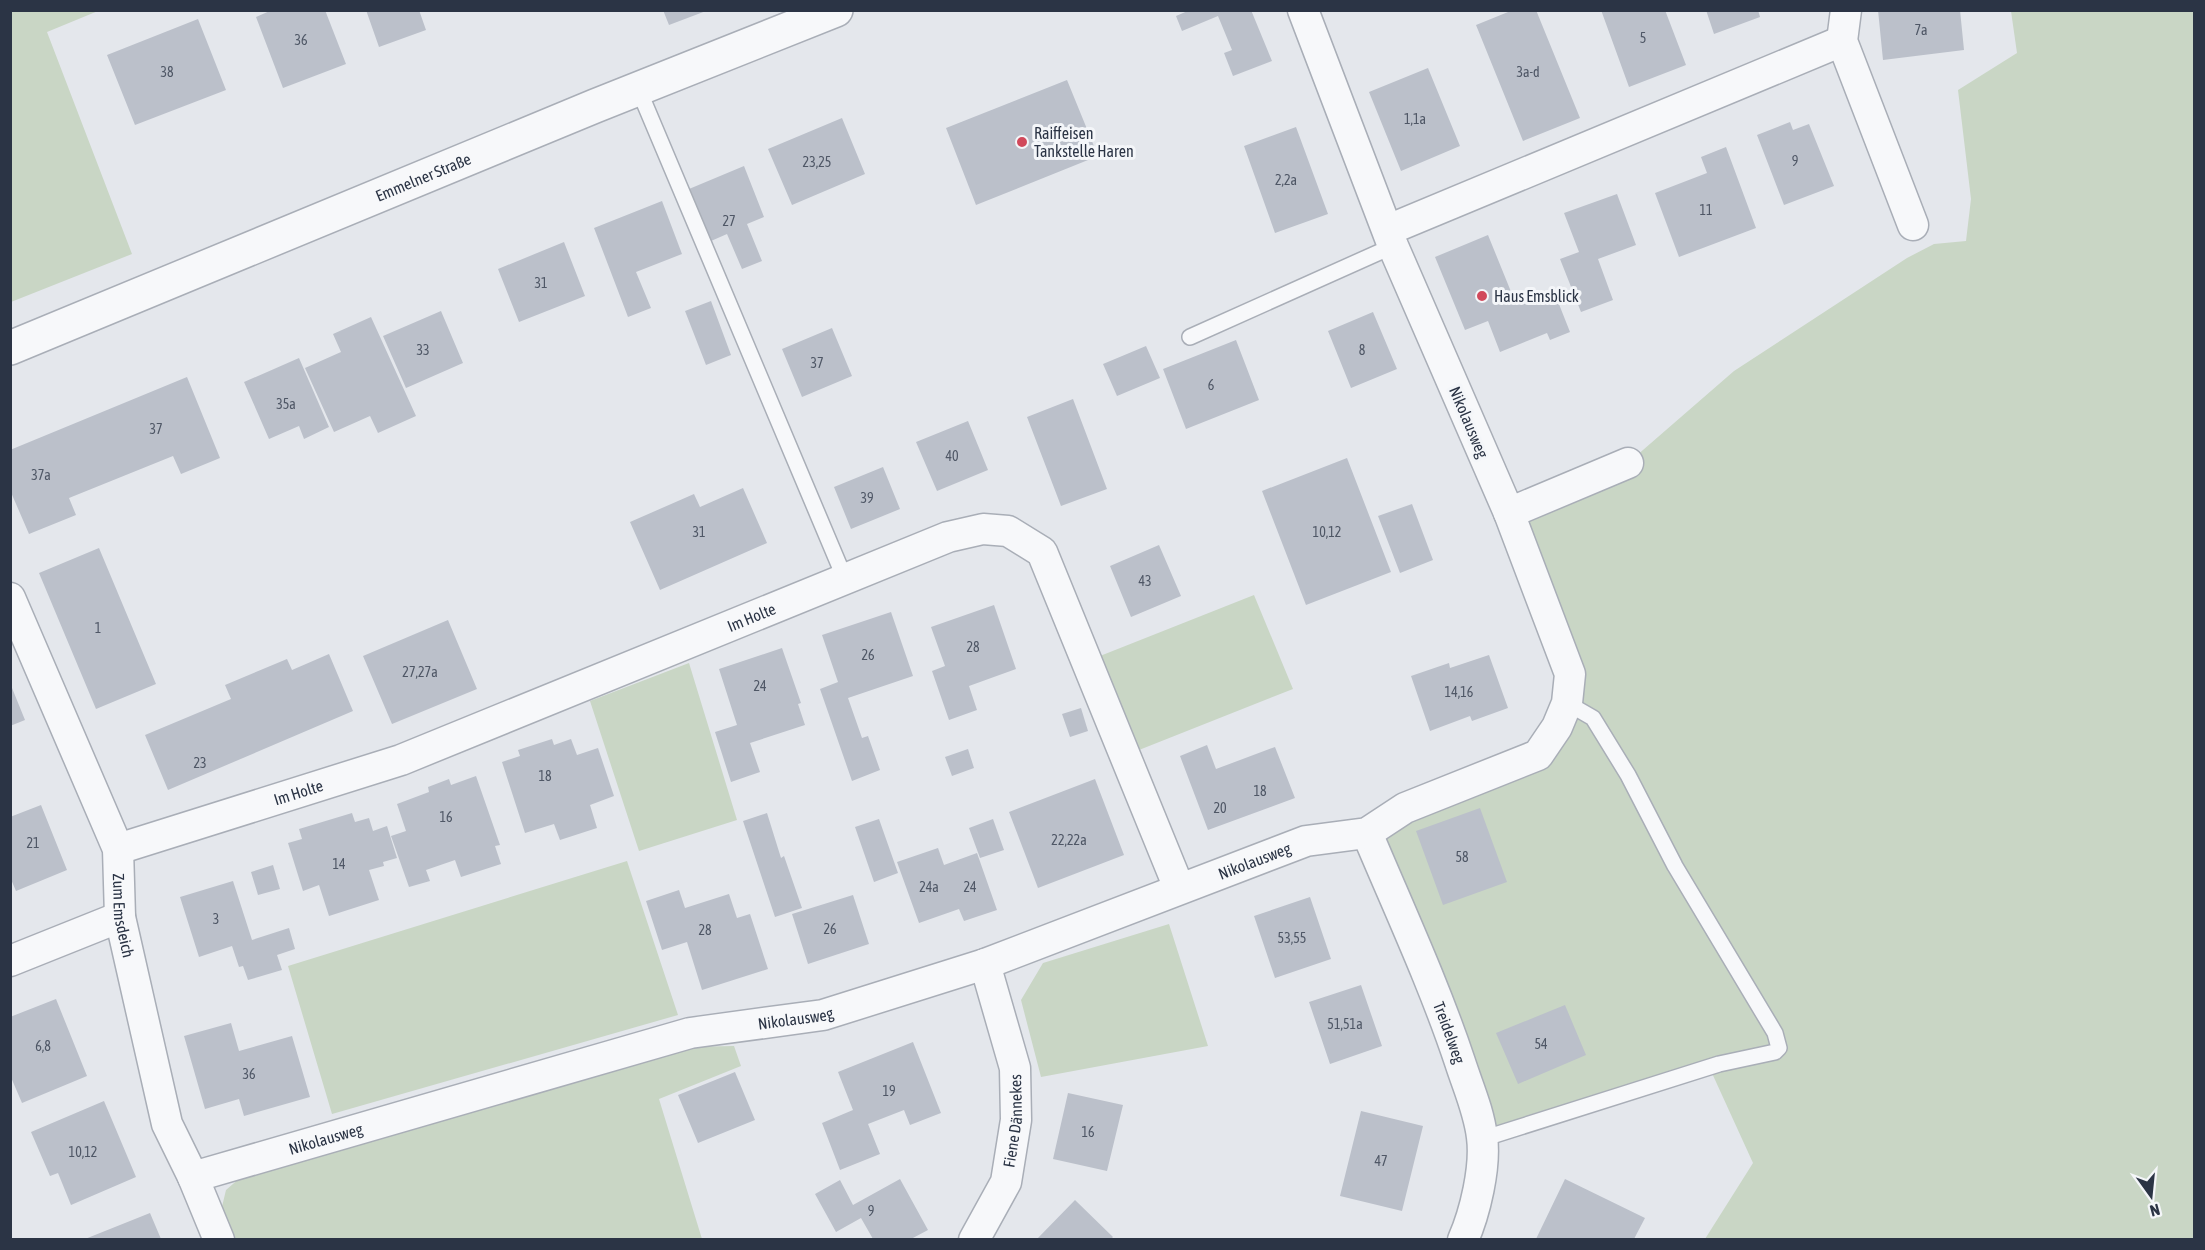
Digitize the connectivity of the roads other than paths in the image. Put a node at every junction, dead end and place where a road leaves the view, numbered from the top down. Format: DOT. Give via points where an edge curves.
graph roads {
  1 [pos="836,10"];
  2 [pos="1304,10"];
  3 [pos="1846,10"];
  4 [pos="1842,41"];
  5 [pos="638,88"];
  6 [pos="1913,225"];
  7 [pos="1390,238"];
  8 [pos="1190,337"];
  9 [pos="10,348"];
  10 [pos="1628,463"];
  11 [pos="1509,513"];
  12 [pos="845,579"];
  13 [pos="10,598"];
  14 [pos="1567,703"];
  15 [pos="1367,833"];
  16 [pos="118,849"];
  17 [pos="1179,888"];
  18 [pos="120,917"];
  19 [pos="10,961"];
  20 [pos="985,964"];
  21 [pos="1482,1139"];
  22 [pos="194,1177"];
  23 [pos="219,1239"];
  24 [pos="974,1239"];
  25 [pos="1462,1239"];
  1 -- 5 [label="street, Emmelner Straße"];
  2 -- 7 [label="street, Nikolausweg"];
  3 -- 4 [label="street"];
  4 -- 6 [label="street"];
  4 -- 7 [label="street"];
  5 -- 9 [label="street, Emmelner Straße"];
  5 -- 12 [label="lane"];
  7 -- 8 [label="lane"];
  7 -- 11 [label="street, Nikolausweg"];
  10 -- 11 [label="street"];
  11 -- 14 [label="street, Nikolausweg" via="1570,675"];
  12 -- 16 [label="street, Im Holte" via="401,760"];
  12 -- 17 [label="street, Im Holte" via="948,537 983,529 1008,531 1042,552"];
  13 -- 16 [label="street, Zum Emsdeich"];
  14 -- 15 [label="street, Nikolausweg" via="1538,755 1405,808"];
  14 -- 21 [label="lane" via="1593,718 1675,866 1775,1033 1779,1048"];
  15 -- 17 [label="street, Nikolausweg" via="1306,841"];
  15 -- 21 [label="street, Treidelweg" via="1450,1031"];
  16 -- 18 [label="street, Zum Emsdeich"];
  17 -- 20 [label="street, Nikolausweg"];
  18 -- 19 [label="street"];
  18 -- 22 [label="street, Zum Emsdeich" via="166,1124"];
  20 -- 22 [label="street, Nikolausweg" via="823,1015 690,1032"];
  20 -- 24 [label="street, Fiene Dännekes" via="1015,1068 1016,1120 1006,1182"];
  21 -- 25 [label="street, Treidelweg" via="1480,1174 1470,1223"];
  22 -- 23 [label="street, Zum Emsdeich"];
}
